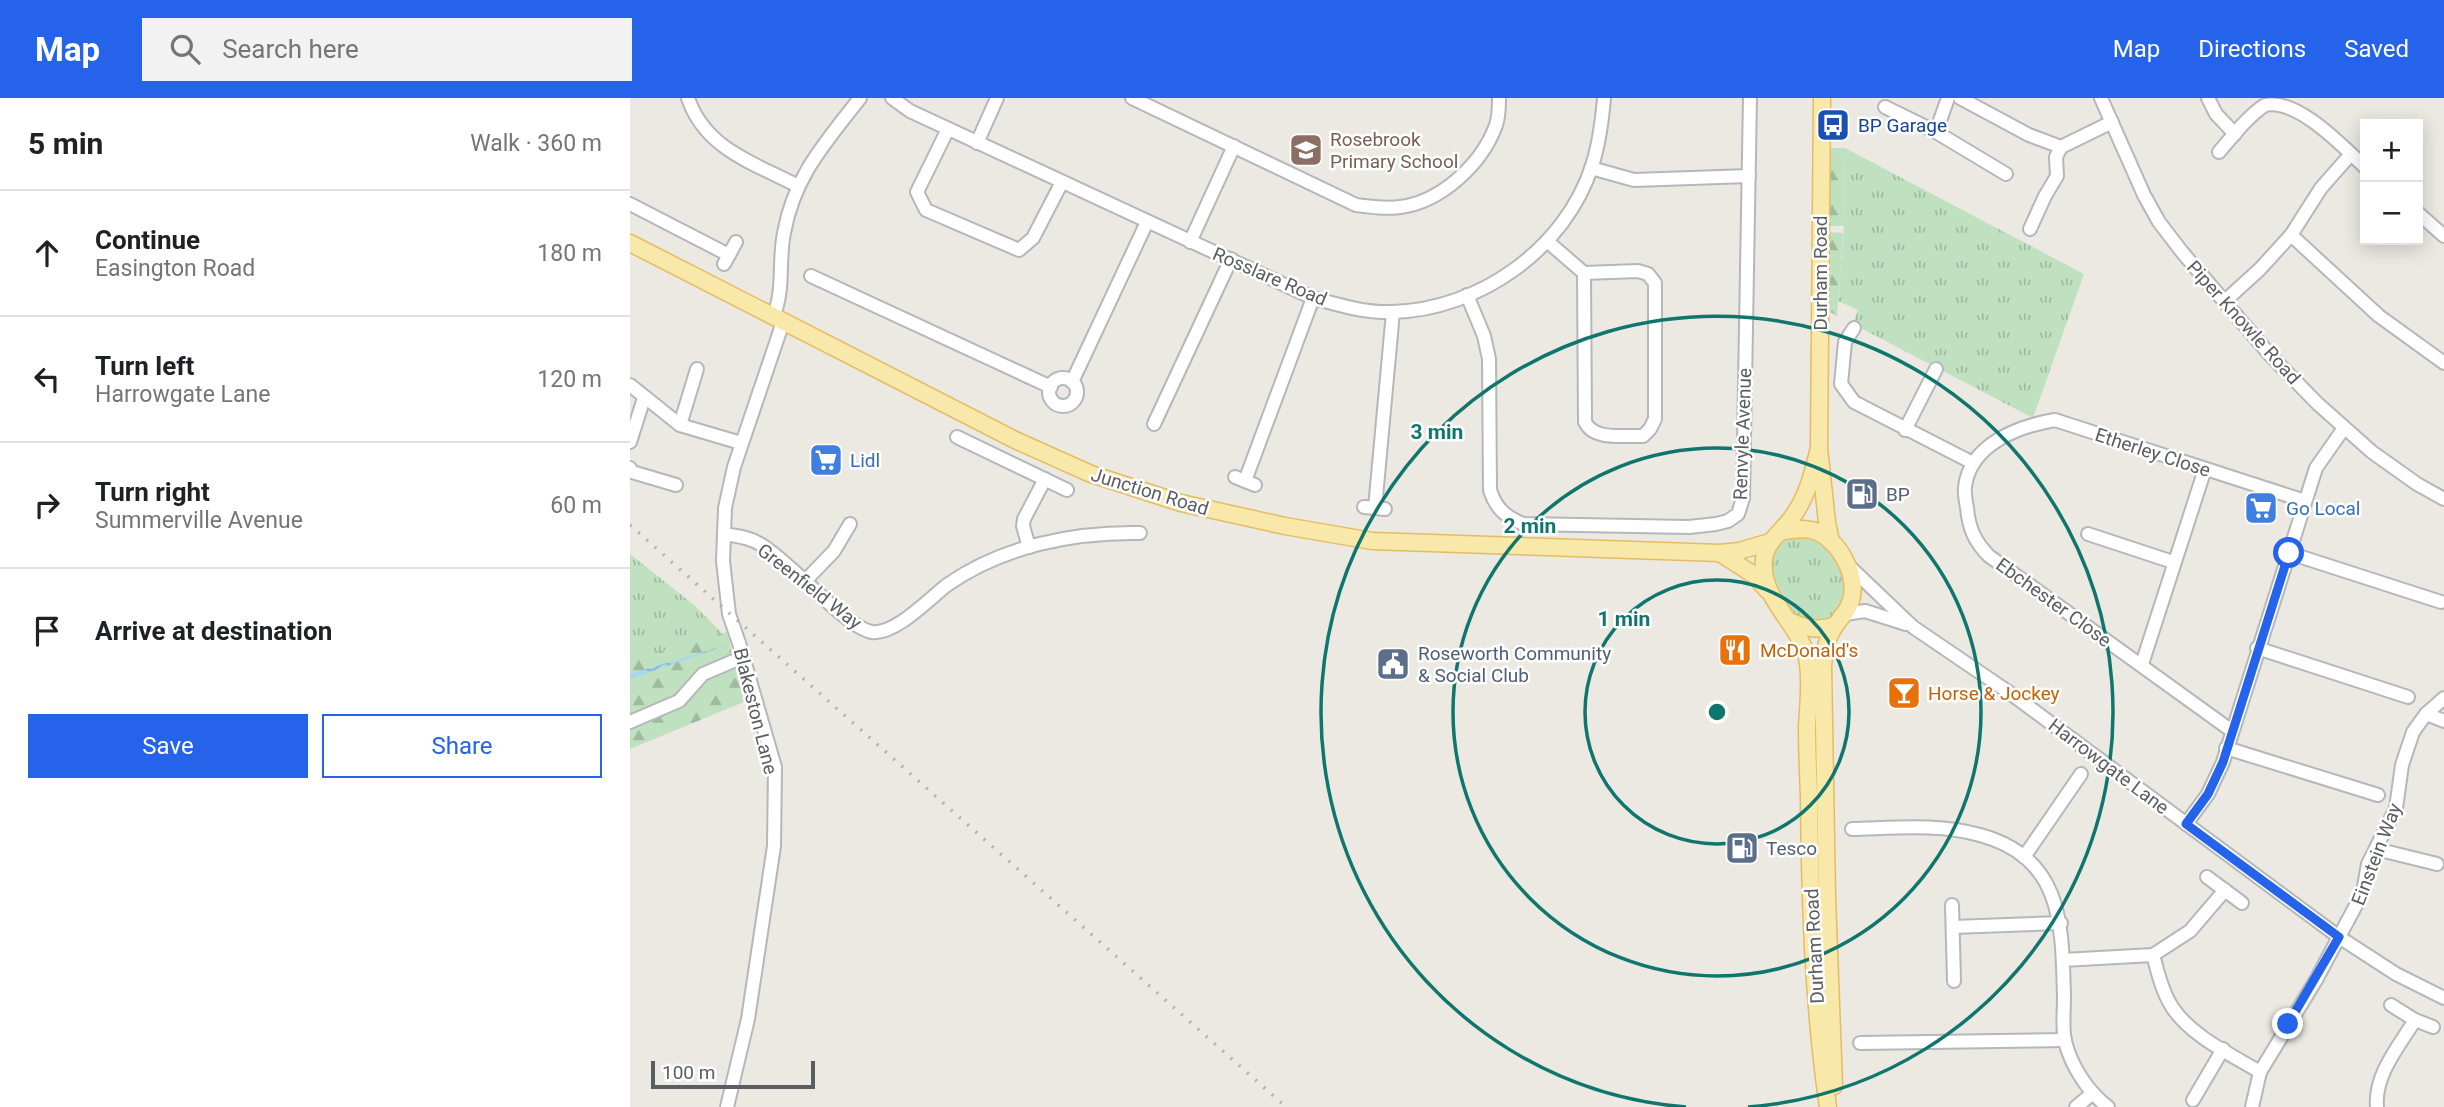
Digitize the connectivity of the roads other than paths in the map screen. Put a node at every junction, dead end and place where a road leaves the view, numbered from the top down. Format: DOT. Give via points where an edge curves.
graph roads {
  1 [pos="688,98"];
  2 [pos="860,98"];
  3 [pos="892,98"];
  4 [pos="997,98"];
  5 [pos="1132,98"];
  6 [pos="1499,98"];
  7 [pos="1604,98"];
  8 [pos="1750,98"];
  9 [pos="1822,98"];
  10 [pos="1948,98"];
  11 [pos="1960,98"];
  12 [pos="2101,98"];
  13 [pos="2208,98"];
  14 [pos="1885,107"];
  15 [pos="2112,122"];
  16 [pos="948,129"];
  17 [pos="1936,132"];
  18 [pos="2235,134"];
  19 [pos="977,143"];
  20 [pos="1234,146"];
  21 [pos="2062,147"];
  22 [pos="2219,152"];
  23 [pos="2351,154"];
  24 [pos="2360,162"];
  25 [pos="1591,169"];
  26 [pos="2006,174"];
  27 [pos="1749,176"];
  28 [pos="1062,182"];
  29 [pos="798,186"];
  30 [pos="630,204"];
  31 [pos="2423,217"];
  32 [pos="1147,222"];
  33 [pos="2030,229"];
  34 [pos="2291,235"];
  35 [pos="2444,236"];
  36 [pos="1547,241"];
  37 [pos="736,242"];
  38 [pos="1190,242"];
  39 [pos="630,243"];
  40 [pos="1231,260"];
  41 [pos="1584,273"];
  42 [pos="811,276"];
  43 [pos="1467,295"];
  44 [pos="1313,298"];
  45 [pos="2226,300"];
  46 [pos="1393,312"];
  47 [pos="778,320"];
  48 [pos="1854,328"];
  49 [pos="2444,363"];
  50 [pos="697,369"];
  51 [pos="1936,369"];
  52 [pos="1072,382"];
  53 [pos="630,385"];
  54 [pos="1051,387"];
  55 [pos="644,398"];
  56 [pos="680,425"];
  57 [pos="1154,425"];
  58 [pos="2344,428"];
  59 [pos="1905,430"];
  60 [pos="957,438"];
  61 [pos="630,442"];
  62 [pos="741,443"];
  63 [pos="1819,447"];
  64 [pos="1973,463"];
  65 [pos="630,468"];
  66 [pos="2205,469"];
  67 [pos="1045,480"];
  68 [pos="1245,481"];
  69 [pos="676,485"];
  70 [pos="1068,490"];
  71 [pos="2444,499"];
  72 [pos="2305,500"];
  73 [pos="1375,508"];
  74 [pos="850,524"];
  75 [pos="1140,533"];
  76 [pos="724,534"];
  77 [pos="2088,534"];
  78 [pos="1775,537"];
  79 [pos="1831,542"];
  80 [pos="1029,547"];
  81 [pos="1720,553"];
  82 [pos="2289,553"];
  83 [pos="2173,562"];
  84 [pos="1847,565"];
  85 [pos="806,580"];
  86 [pos="1769,592"];
  87 [pos="2441,602"];
  88 [pos="1840,620"];
  89 [pos="1788,621"];
  90 [pos="1913,627"];
  91 [pos="2257,648"];
  92 [pos="743,657"];
  93 [pos="2142,664"];
  94 [pos="2408,697"];
  95 [pos="2444,698"];
  96 [pos="2426,714"];
  97 [pos="2444,721"];
  98 [pos="630,722"];
  99 [pos="2232,730"];
  100 [pos="2226,748"];
  101 [pos="2081,774"];
  102 [pos="2378,795"];
  103 [pos="2186,824"];
  104 [pos="1852,829"];
  105 [pos="2376,849"];
  106 [pos="2024,857"];
  107 [pos="2437,864"];
  108 [pos="2207,877"];
  109 [pos="2225,890"];
  110 [pos="2242,903"];
  111 [pos="1952,905"];
  112 [pos="2061,923"];
  113 [pos="1953,927"];
  114 [pos="2339,937"];
  115 [pos="2153,955"];
  116 [pos="2063,960"];
  117 [pos="1955,981"];
  118 [pos="2444,998"];
  119 [pos="2391,1005"];
  120 [pos="2415,1020"];
  121 [pos="2433,1027"];
  122 [pos="2065,1040"];
  123 [pos="1860,1043"];
  124 [pos="2223,1049"];
  125 [pos="2259,1072"];
  126 [pos="2093,1093"];
  127 [pos="2193,1100"];
  128 [pos="2253,1103"];
  129 [pos="727,1107"];
  130 [pos="1831,1107"];
  131 [pos="2076,1107"];
  132 [pos="2108,1107"];
  133 [pos="2267,1107"];
  134 [pos="2377,1107"];
  1 -- 29 [label="street" via="699,123 720,145"];
  2 -- 29 [label="street, Blakeston Lane" via="813,157"];
  3 -- 16 [label="street, Rosslare Road"];
  4 -- 19 [label="street"];
  5 -- 20 [label="street"];
  6 -- 20 [label="street" via="1490,139 1467,169 1430,198 1403,207 1356,205"];
  7 -- 25 [label="street, Rosslare Road" via="1601,135"];
  8 -- 27 [label="street, Renvyle Avenue"];
  9 -- 63 [label="main road, Durham Road"];
  10 -- 17 [label="street"];
  11 -- 21 [label="street"];
  12 -- 15 [label="street, Piper Knowle Road"];
  13 -- 18 [label="street"];
  14 -- 17 [label="street"];
  15 -- 21 [label="street"];
  15 -- 45 [label="street, Piper Knowle Road" via="2159,222"];
  16 -- 19 [label="street, Rosslare Road"];
  16 -- 28 [label="street" via="917,192 926,210 1019,250 1032,238"];
  17 -- 26 [label="street"];
  18 -- 22 [label="street"];
  18 -- 23 [label="street" via="2268,103 2280,100 2301,106"];
  19 -- 28 [label="street, Rosslare Road"];
  20 -- 38 [label="street"];
  21 -- 33 [label="street" via="2056,157 2057,176"];
  23 -- 24 [label="street"];
  23 -- 34 [label="street" via="2321,188"];
  25 -- 27 [label="street" via="1634,180"];
  25 -- 36 [label="street, Rosslare Road" via="1565,220"];
  27 -- 43 [label="street, Renvyle Avenue" via="1743,498 1738,514 1728,521 1689,527 1523,524 1507,517 1493,502 1490,490 1489,359"];
  28 -- 32 [label="street, Rosslare Road"];
  29 -- 47 [label="street, Blakeston Lane" via="784,230"];
  30 -- 37 [label="street" via="726,260"];
  31 -- 35 [label="street"];
  32 -- 38 [label="street, Rosslare Road"];
  32 -- 52 [label="street"];
  34 -- 45 [label="street"];
  34 -- 49 [label="street" via="2379,316"];
  36 -- 41 [label="street"];
  36 -- 43 [label="street, Rosslare Road" via="1516,270"];
  38 -- 40 [label="street, Rosslare Road"];
  39 -- 47 [label="main road, Junction Road"];
  40 -- 44 [label="street, Rosslare Road"];
  40 -- 57 [label="street"];
  41 -- 41 [label="street" via="1638,271 1656,283 1655,419 1643,436 1598,435 1585,422"];
  42 -- 54 [label="street"];
  43 -- 46 [label="street, Rosslare Road"];
  44 -- 46 [label="street, Rosslare Road"];
  44 -- 68 [label="street"];
  45 -- 58 [label="street, Piper Knowle Road" via="2271,356"];
  46 -- 73 [label="street"];
  47 -- 62 [label="street, Blakeston Lane"];
  47 -- 81 [label="main road, Junction Road" via="1027,446 1091,474 1181,503 1372,541"];
  48 -- 59 [label="street" via="1845,342 1841,384 1854,402"];
  50 -- 56 [label="street"];
  51 -- 59 [label="street"];
  52 -- 54 [label="street" via="1059,379"];
  52 -- 54 [label="street" via="1077,394 1064,406 1052,400"];
  53 -- 55 [label="street"];
  55 -- 56 [label="street"];
  55 -- 61 [label="street"];
  56 -- 62 [label="street"];
  58 -- 71 [label="street, Piper Knowle Road"];
  58 -- 72 [label="street" via="2316,468"];
  59 -- 64 [label="street"];
  60 -- 67 [label="street"];
  62 -- 76 [label="street, Blakeston Lane"];
  63 -- 78 [label="main road, Durham Road" via="1808,490"];
  63 -- 79 [label="main road, Durham Road"];
  64 -- 66 [label="street, Etherley Close" via="2001,436 2054,420"];
  64 -- 93 [label="street, Ebchester Close" via="1965,486 1976,543"];
  65 -- 69 [label="street"];
  66 -- 72 [label="street, Etherley Close"];
  66 -- 83 [label="street"];
  67 -- 70 [label="street"];
  67 -- 80 [label="street" via="1024,519"];
  72 -- 82 [label="street"];
  74 -- 85 [label="street" via="834,551"];
  75 -- 80 [label="street" via="1070,537"];
  76 -- 85 [label="street, Greenfield Way" via="759,543"];
  76 -- 92 [label="street, Blakeston Lane" via="729,614"];
  77 -- 83 [label="street" via="2100,545"];
  78 -- 79 [label="main road" via="1796,528 1818,532"];
  78 -- 81 [label="main road, Junction Road" via="1740,551"];
  78 -- 86 [label="main road, Durham Road" via="1764,556 1763,575"];
  79 -- 84 [label="main road, Durham Road"];
  80 -- 85 [label="street, Greenfield Way" via="963,575 892,628 877,632 853,624"];
  81 -- 86 [label="main road" via="1754,575"];
  82 -- 87 [label="street"];
  82 -- 91 [label="street"];
  83 -- 93 [label="street"];
  84 -- 88 [label="main road, Durham Road" via="1854,582 1852,599"];
  84 -- 90 [label="street, Harrowgate Lane"];
  86 -- 89 [label="main road, Durham Road"];
  88 -- 89 [label="main road" via="1821,630"];
  88 -- 90 [label="street, Harrowgate Lane" via="1865,611"];
  88 -- 130 [label="main road, Durham Road" via="1826,641 1823,665"];
  89 -- 130 [label="main road, Durham Road" via="1807,653 1810,676 1810,898 1819,1047"];
  90 -- 103 [label="street, Harrowgate Lane"];
  91 -- 94 [label="street"];
  91 -- 99 [label="street"];
  92 -- 98 [label="street" via="703,674 679,702"];
  92 -- 129 [label="street, Blakeston Lane" via="775,766 774,846 748,1019"];
  93 -- 99 [label="street, Ebchester Close"];
  95 -- 96 [label="street, Einstein Way"];
  96 -- 97 [label="street"];
  96 -- 105 [label="street, Einstein Way" via="2413,732 2402,765 2396,808"];
  99 -- 100 [label="street"];
  100 -- 102 [label="street"];
  100 -- 103 [label="street" via="2208,794"];
  101 -- 106 [label="street"];
  103 -- 114 [label="street, Harrowgate Lane"];
  104 -- 106 [label="street" via="1960,831 1995,840"];
  105 -- 107 [label="street"];
  105 -- 114 [label="street, Einstein Way" via="2363,892"];
  106 -- 112 [label="street" via="2051,891"];
  108 -- 109 [label="street"];
  109 -- 110 [label="street"];
  109 -- 115 [label="street" via="2190,931"];
  111 -- 113 [label="street"];
  112 -- 113 [label="street"];
  112 -- 116 [label="street"];
  113 -- 117 [label="street"];
  114 -- 118 [label="street, Harrowgate Lane"];
  114 -- 125 [label="street, Einstein Way"];
  115 -- 116 [label="street"];
  115 -- 124 [label="street" via="2173,1009"];
  116 -- 122 [label="street"];
  119 -- 120 [label="street"];
  120 -- 121 [label="street"];
  120 -- 134 [label="street" via="2380,1081"];
  122 -- 123 [label="street"];
  122 -- 126 [label="street" via="2079,1074"];
  124 -- 125 [label="street"];
  124 -- 127 [label="street"];
  125 -- 128 [label="street"];
  126 -- 131 [label="street"];
  126 -- 132 [label="street"];
  128 -- 133 [label="street"];
}
